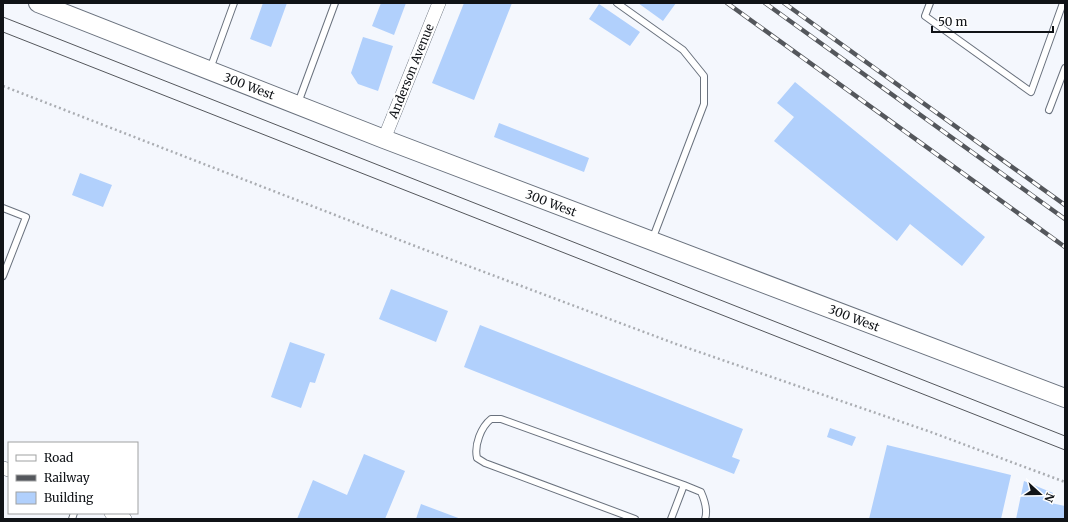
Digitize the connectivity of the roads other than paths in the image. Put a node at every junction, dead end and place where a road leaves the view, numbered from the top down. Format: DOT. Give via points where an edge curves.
graph roads {
  1 [pos="38,3"];
  2 [pos="234,3"];
  3 [pos="335,3"];
  4 [pos="438,3"];
  5 [pos="618,3"];
  6 [pos="930,3"];
  7 [pos="1062,3"];
  8 [pos="1065,68"];
  9 [pos="209,70"];
  10 [pos="297,105"];
  11 [pos="1049,110"];
  12 [pos="384,139"];
  13 [pos="3,208"];
  14 [pos="652,242"];
  15 [pos="3,276"];
  16 [pos="1065,398"];
  17 [pos="684,485"];
  18 [pos="113,514"];
  19 [pos="124,519"];
  20 [pos="635,519"];
  21 [pos="671,519"];
  22 [pos="705,519"];
  1 -- 9 [label="street, 300 West"];
  2 -- 9 [label="lane"];
  3 -- 10 [label="lane"];
  4 -- 12 [label="street, Anderson Avenue"];
  5 -- 14 [label="lane" via="683,50 704,76 704,104"];
  6 -- 7 [label="lane" via="925,16 1031,92"];
  8 -- 11 [label="lane"];
  9 -- 10 [label="street, 300 West"];
  10 -- 12 [label="street, 300 West"];
  12 -- 14 [label="street, 300 West"];
  13 -- 15 [label="lane" via="26,217"];
  14 -- 16 [label="street, 300 West"];
  17 -- 20 [label="lane" via="501,419 491,419 484,424 475,450 477,458"];
  17 -- 21 [label="lane"];
  17 -- 22 [label="lane" via="701,492 705,503"];
  18 -- 19 [label="street"];
}
